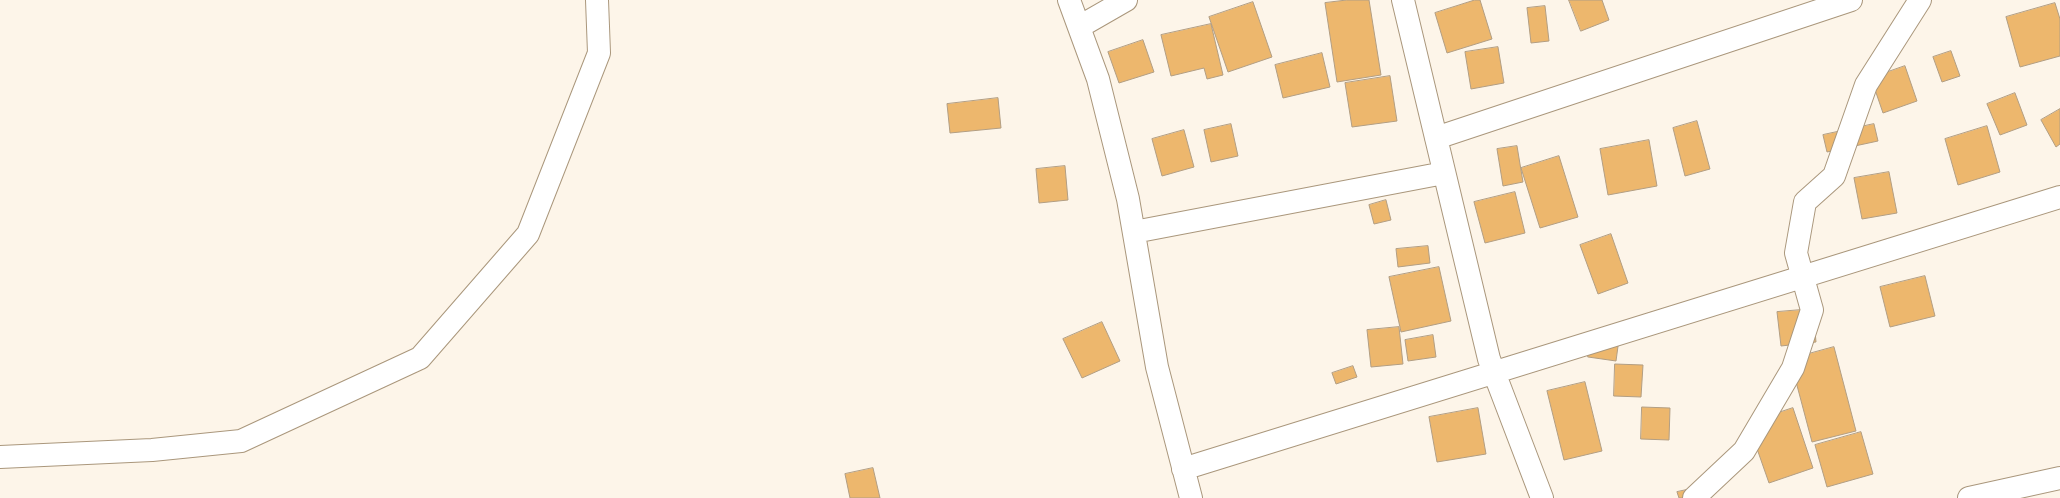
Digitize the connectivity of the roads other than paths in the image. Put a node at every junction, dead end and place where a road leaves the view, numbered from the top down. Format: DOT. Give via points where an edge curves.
graph roads {
  1 [pos="597,0"];
  2 [pos="1070,0"];
  3 [pos="1126,0"];
  4 [pos="1403,0"];
  5 [pos="1851,0"];
  6 [pos="1920,0"];
  7 [pos="1079,27"];
  8 [pos="1436,138"];
  9 [pos="1444,173"];
  10 [pos="2060,197"];
  11 [pos="1134,232"];
  12 [pos="1803,276"];
  13 [pos="1494,372"];
  14 [pos="0,457"];
  15 [pos="1183,468"];
  16 [pos="2060,478"];
  17 [pos="1191,498"];
  18 [pos="1542,498"];
  19 [pos="1694,498"];
  20 [pos="1969,498"];
  1 -- 14 [label="street" via="599,53 528,234 420,358 241,441 152,450"];
  2 -- 7 [label="street"];
  3 -- 7 [label="street"];
  4 -- 8 [label="street"];
  5 -- 8 [label="street"];
  6 -- 12 [label="street" via="1866,86 1834,176 1805,202 1796,253"];
  7 -- 11 [label="street" via="1098,79"];
  8 -- 9 [label="street"];
  9 -- 11 [label="street"];
  9 -- 13 [label="street"];
  10 -- 12 [label="street"];
  11 -- 15 [label="street" via="1157,368"];
  12 -- 13 [label="street"];
  12 -- 19 [label="street" via="1812,310 1793,368 1744,451"];
  13 -- 15 [label="street"];
  13 -- 18 [label="street"];
  15 -- 17 [label="street"];
  16 -- 20 [label="street"];
}
